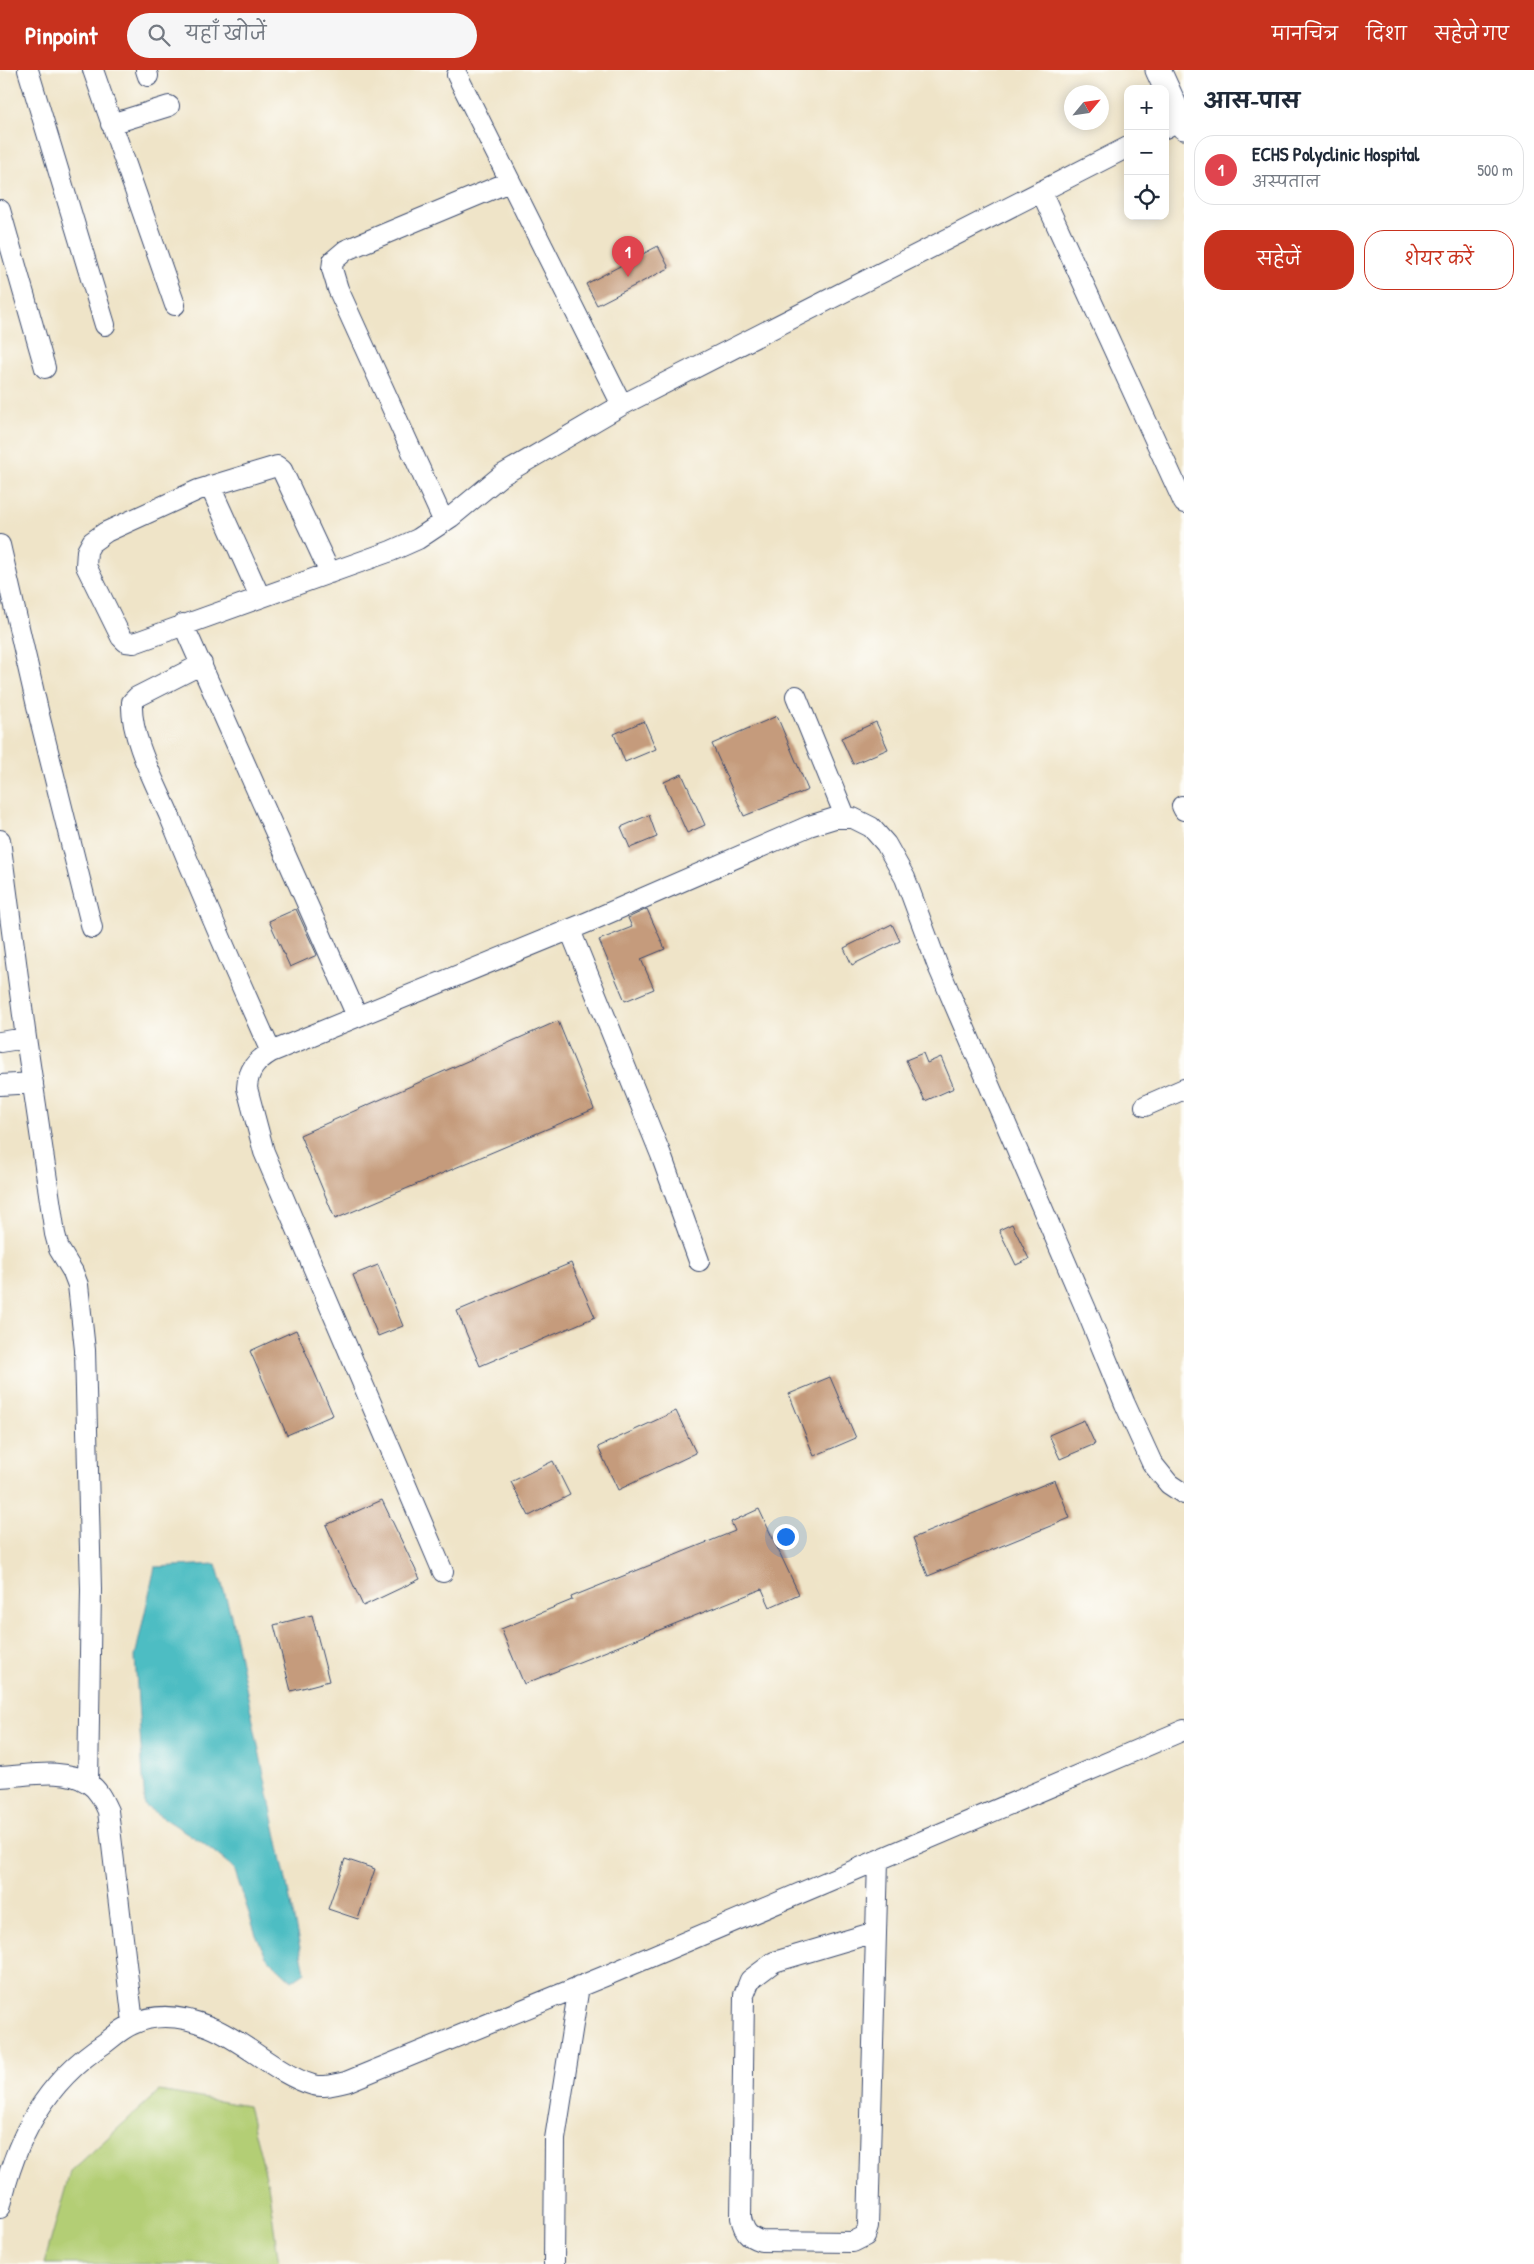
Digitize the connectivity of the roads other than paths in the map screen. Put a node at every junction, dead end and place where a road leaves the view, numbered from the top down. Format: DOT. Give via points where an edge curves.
graph roads {
  1 [pos="28,70"];
  2 [pos="93,70"];
  3 [pos="1158,70"];
  4 [pos="456,75"];
  5 [pos="169,106"];
  6 [pos="1179,123"];
  7 [pos="111,124"];
  8 [pos="1124,149"];
  9 [pos="509,182"];
  10 [pos="1042,191"];
  11 [pos="0,210"];
  12 [pos="175,305"];
  13 [pos="104,325"];
  14 [pos="45,368"];
  15 [pos="622,405"];
  16 [pos="210,486"];
  17 [pos="1184,503"];
  18 [pos="444,522"];
  19 [pos="0,545"];
  20 [pos="330,573"];
  21 [pos="260,597"];
  22 [pos="183,624"];
  23 [pos="202,664"];
  24 [pos="796,696"];
  25 [pos="845,816"];
  26 [pos="0,840"];
  27 [pos="92,928"];
  28 [pos="570,930"];
  29 [pos="357,1016"];
  30 [pos="26,1038"];
  31 [pos="0,1042"];
  32 [pos="271,1052"];
  33 [pos="33,1083"];
  34 [pos="0,1085"];
  35 [pos="1184,1089"];
  36 [pos="1144,1106"];
  37 [pos="699,1261"];
  38 [pos="1184,1494"];
  39 [pos="443,1572"];
  40 [pos="1184,1730"];
  41 [pos="0,1777"];
  42 [pos="88,1783"];
  43 [pos="878,1860"];
  44 [pos="875,1932"];
  45 [pos="579,1986"];
  46 [pos="133,2024"];
  47 [pos="0,2208"];
  48 [pos="554,2264"];
  1 -- 13 [label="street"];
  2 -- 7 [label="street"];
  3 -- 6 [label="main road"];
  4 -- 9 [label="street"];
  5 -- 7 [label="street"];
  7 -- 12 [label="street"];
  8 -- 10 [label="street"];
  9 -- 15 [label="street"];
  9 -- 18 [label="street" via="346,250 333,261 338,289"];
  10 -- 15 [label="street"];
  10 -- 17 [label="street"];
  11 -- 14 [label="street"];
  15 -- 18 [label="street" via="502,475"];
  16 -- 20 [label="street" via="273,466 282,470"];
  16 -- 21 [label="street"];
  16 -- 22 [label="street" via="97,536 87,551 86,566 126,642 134,643"];
  18 -- 20 [label="street" via="391,552"];
  19 -- 27 [label="street"];
  20 -- 21 [label="street"];
  21 -- 22 [label="street"];
  22 -- 23 [label="street"];
  23 -- 29 [label="street"];
  23 -- 32 [label="street" via="137,697 132,702 134,724 146,761"];
  24 -- 25 [label="street"];
  25 -- 28 [label="street" via="809,826"];
  25 -- 38 [label="street" via="872,828 886,844 905,878 937,964 1125,1404 1152,1462 1169,1484"];
  26 -- 30 [label="street"];
  28 -- 29 [label="street"];
  28 -- 37 [label="street" via="661,1155"];
  29 -- 32 [label="street"];
  30 -- 31 [label="street"];
  30 -- 33 [label="street"];
  32 -- 39 [label="street" via="251,1069 246,1088 264,1152"];
  33 -- 34 [label="street"];
  33 -- 42 [label="street" via="55,1234 59,1249 78,1285 83,1322 91,1589"];
  35 -- 36 [label="street"];
  40 -- 43 [label="street"];
  41 -- 42 [label="street" via="59,1774"];
  42 -- 46 [label="street" via="99,1794 108,1811"];
  43 -- 44 [label="street"];
  43 -- 45 [label="street"];
  44 -- 44 [label="street" via="868,2227 865,2236 853,2242 761,2241 751,2238 741,2218 744,1995 750,1980 774,1962"];
  45 -- 46 [label="street" via="332,2085 314,2085 212,2028 180,2017 159,2017"];
  45 -- 48 [label="street" via="554,2139"];
  46 -- 47 [label="street" via="68,2071 44,2100 20,2144"];
}
